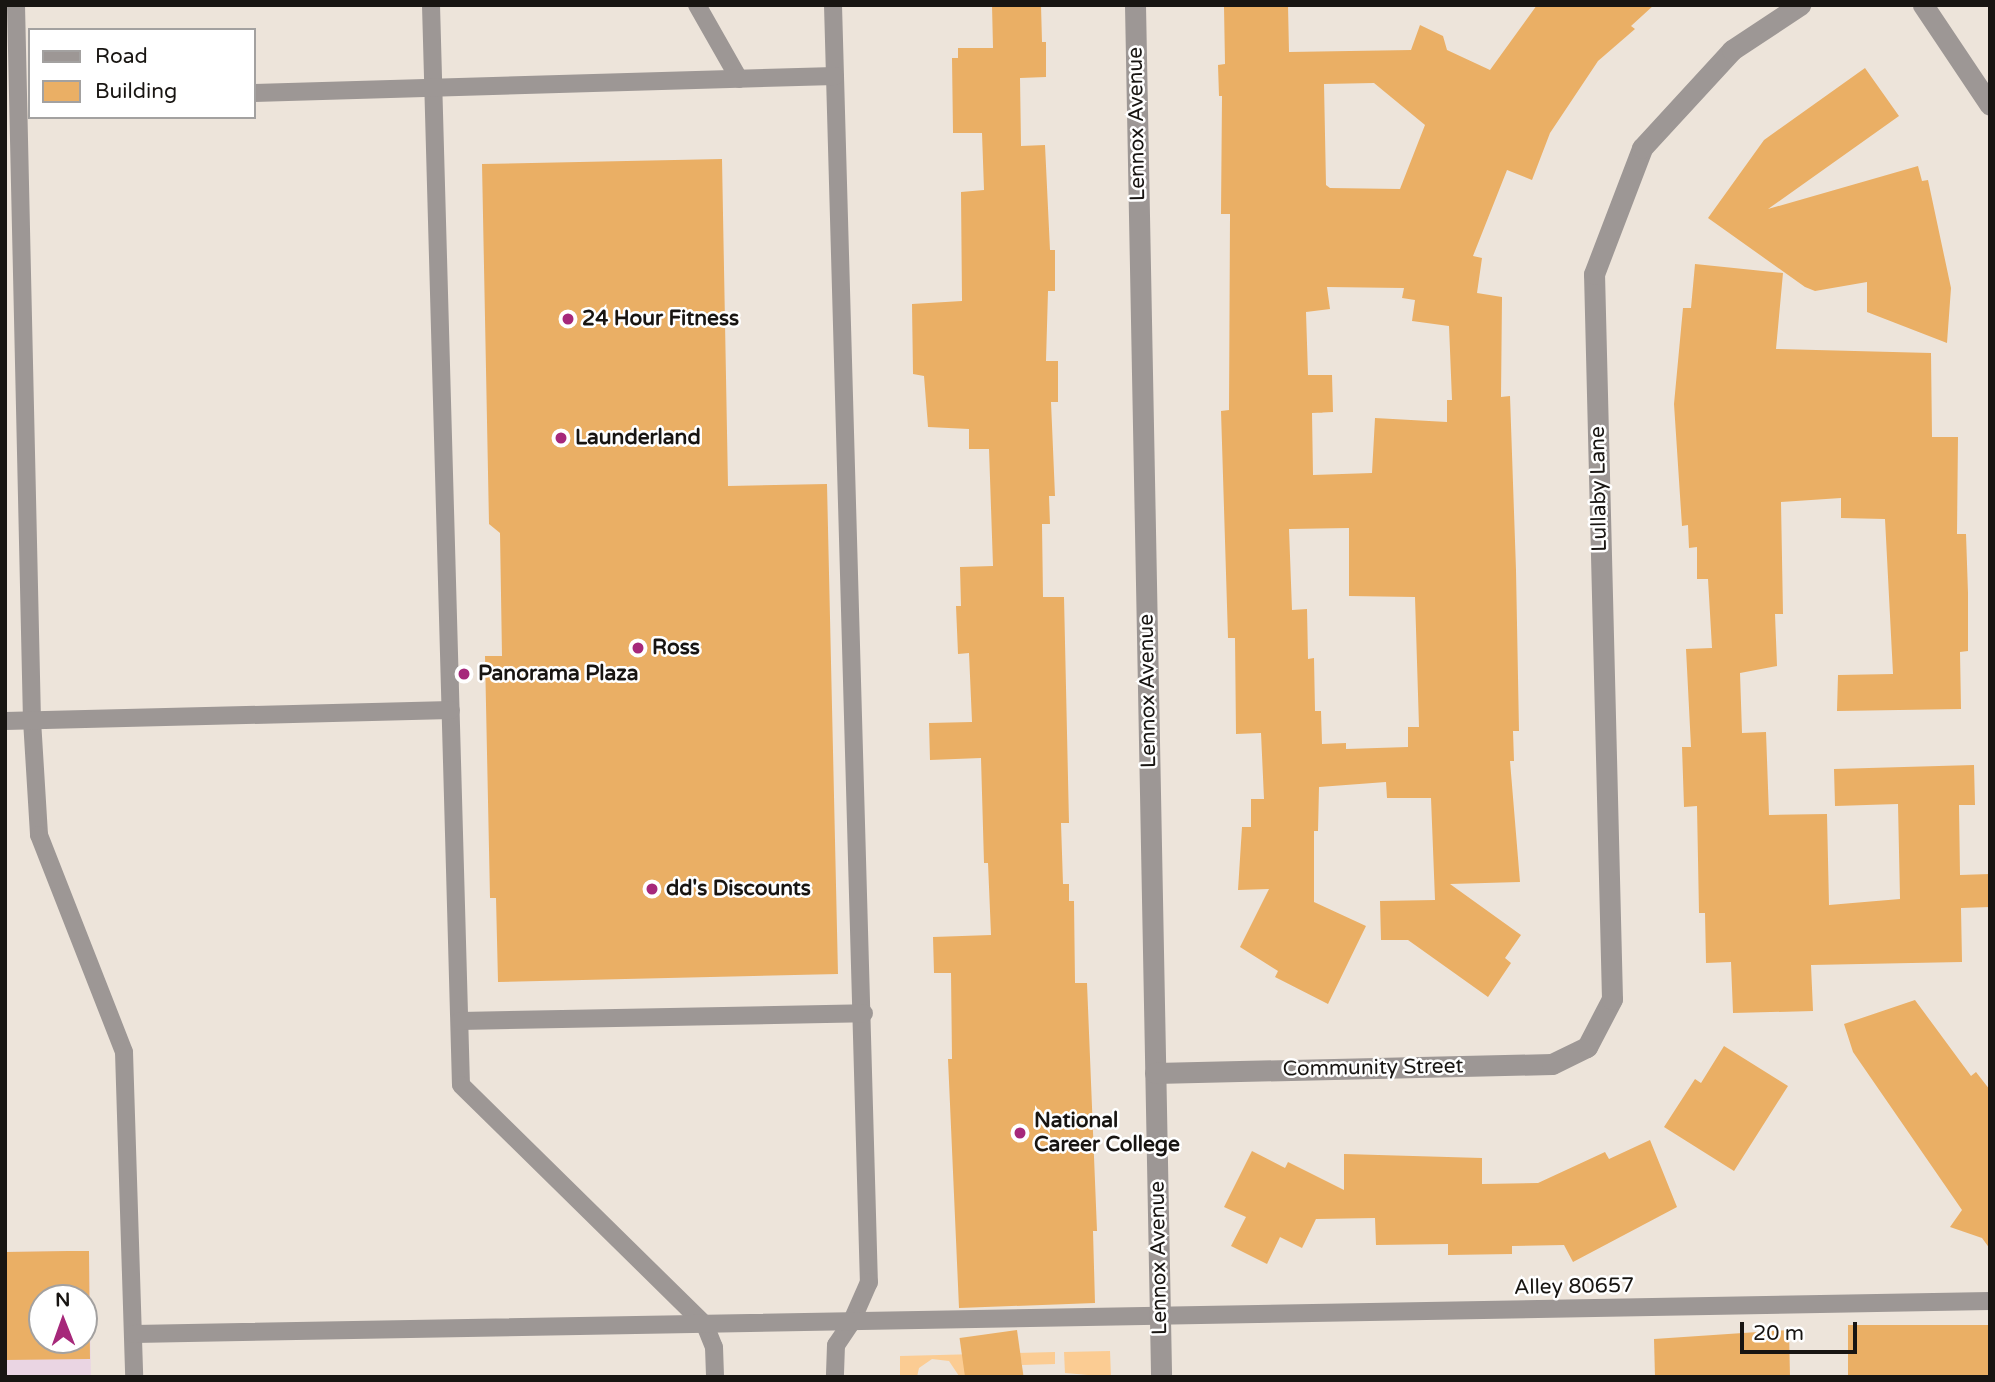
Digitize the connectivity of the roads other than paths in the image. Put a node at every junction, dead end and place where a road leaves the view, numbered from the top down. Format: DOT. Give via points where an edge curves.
graph roads {
  1 [pos="16,5"];
  2 [pos="431,5"];
  3 [pos="697,5"];
  4 [pos="833,5"];
  5 [pos="1135,5"];
  6 [pos="1800,5"];
  7 [pos="1923,5"];
  8 [pos="835,76"];
  9 [pos="739,79"];
  10 [pos="434,91"];
  11 [pos="256,93"];
  12 [pos="24,97"];
  13 [pos="1990,105"];
  14 [pos="451,710"];
  15 [pos="32,720"];
  16 [pos="5,721"];
  17 [pos="864,1013"];
  18 [pos="460,1021"];
  19 [pos="1587,1047"];
  20 [pos="1155,1073"];
  21 [pos="1990,1300"];
  22 [pos="1160,1319"];
  23 [pos="851,1324"];
  24 [pos="705,1325"];
  25 [pos="134,1334"];
  26 [pos="134,1377"];
  27 [pos="715,1377"];
  28 [pos="835,1377"];
  29 [pos="1161,1377"];
  1 -- 12 [label="lane"];
  2 -- 10 [label="lane"];
  3 -- 9 [label="lane"];
  4 -- 8 [label="lane"];
  5 -- 20 [label="street, Lennox Avenue"];
  6 -- 19 [label="street, Lullaby Lane" via="1732,50 1642,148 1594,274 1612,999"];
  7 -- 13 [label="street"];
  8 -- 9 [label="lane"];
  8 -- 17 [label="lane"];
  9 -- 10 [label="lane"];
  10 -- 11 [label="lane"];
  10 -- 14 [label="lane"];
  12 -- 15 [label="lane"];
  14 -- 15 [label="lane"];
  14 -- 18 [label="lane"];
  15 -- 16 [label="lane"];
  15 -- 25 [label="lane" via="39,835 124,1052"];
  17 -- 18 [label="lane"];
  17 -- 23 [label="lane" via="869,1282"];
  18 -- 24 [label="lane" via="461,1085"];
  19 -- 20 [label="street, Community Street" via="1552,1064"];
  20 -- 22 [label="street, Lennox Avenue"];
  21 -- 22 [label="lane, Alley 80657"];
  22 -- 23 [label="lane, Alley 80657"];
  22 -- 29 [label="street, Lennox Avenue"];
  23 -- 24 [label="lane, Alley 80657"];
  23 -- 28 [label="lane" via="836,1345"];
  24 -- 25 [label="lane, Alley 80657"];
  24 -- 27 [label="lane" via="714,1347"];
  25 -- 26 [label="lane"];
}
